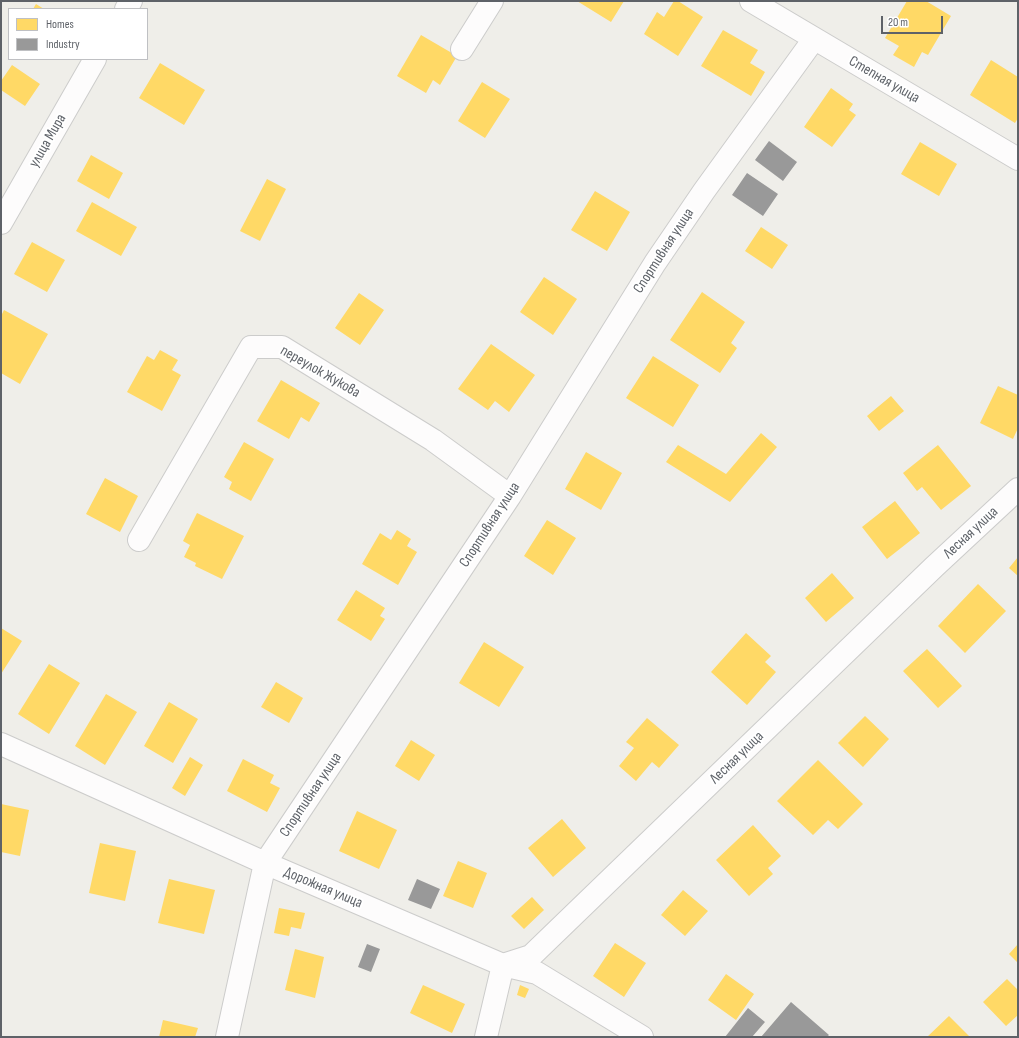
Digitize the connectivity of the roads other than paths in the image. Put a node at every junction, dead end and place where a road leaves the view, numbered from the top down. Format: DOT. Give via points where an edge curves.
graph roads {
  1 [pos="492,1"];
  2 [pos="751,1"];
  3 [pos="814,39"];
  4 [pos="462,50"];
  5 [pos="94,60"];
  6 [pos="1018,159"];
  7 [pos="1,223"];
  8 [pos="1018,489"];
  9 [pos="510,496"];
  10 [pos="140,540"];
  11 [pos="1,744"];
  12 [pos="265,863"];
  13 [pos="503,966"];
  14 [pos="227,1037"];
  15 [pos="486,1037"];
  16 [pos="642,1037"];
  1 -- 4 [label="street"];
  2 -- 3 [label="street, Степная улица"];
  3 -- 6 [label="street, Степная улица"];
  3 -- 9 [label="street, Спортивная улица" via="655,263"];
  5 -- 7 [label="street, улица Мира"];
  8 -- 13 [label="street, Лесная улица" via="530,956"];
  9 -- 10 [label="street, переулок Жукова" via="433,440 282,347 251,347"];
  9 -- 12 [label="street, Спортивная улица"];
  11 -- 12 [label="street, Дорожная улица"];
  12 -- 13 [label="street, Дорожная улица"];
  12 -- 14 [label="street, Спортивная улица"];
  13 -- 15 [label="street"];
  13 -- 16 [label="street, Дорожная улица" via="537,973"];
}
